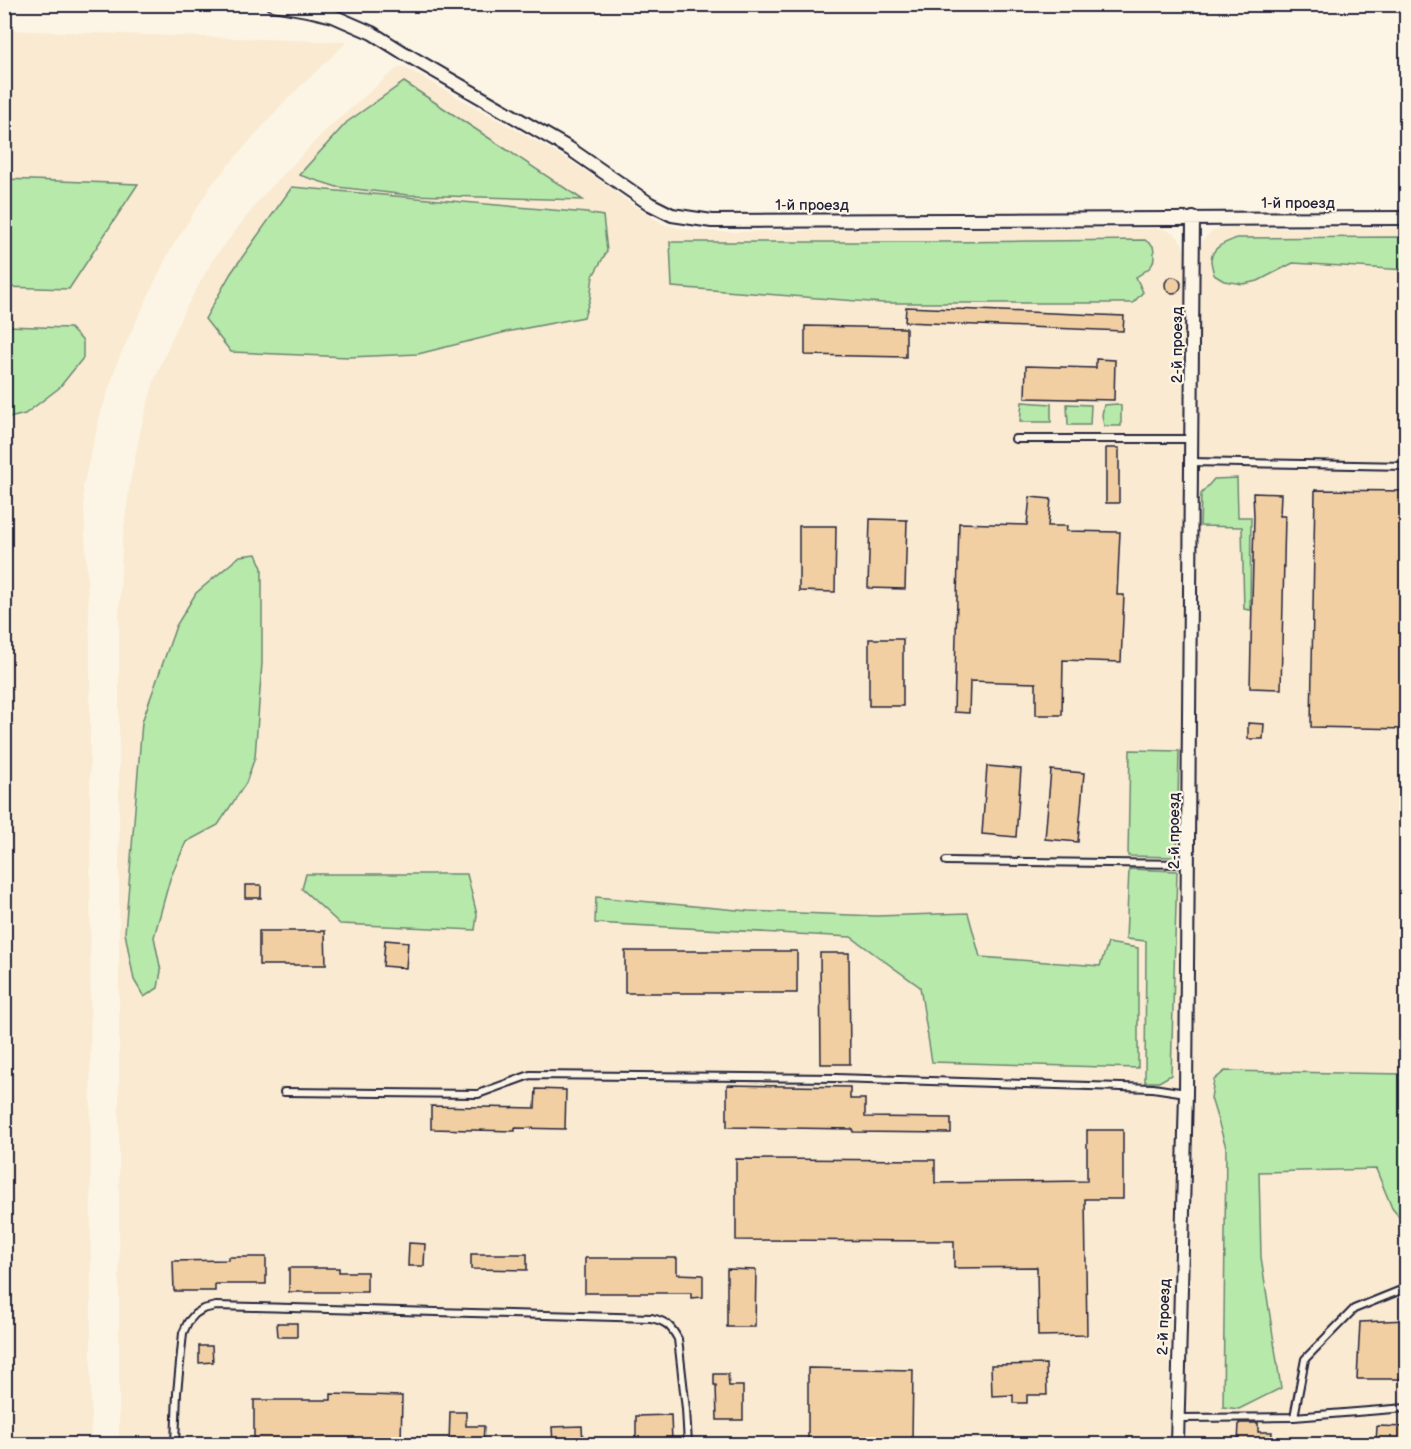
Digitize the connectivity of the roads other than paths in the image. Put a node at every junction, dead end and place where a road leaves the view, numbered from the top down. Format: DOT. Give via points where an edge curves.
graph roads {
  1 [pos="273,4"];
  2 [pos="1193,218"];
  3 [pos="1407,218"];
  4 [pos="1016,439"];
  5 [pos="1192,440"];
  6 [pos="1191,462"];
  7 [pos="1407,466"];
  8 [pos="946,861"];
  9 [pos="1189,864"];
  10 [pos="284,1092"];
  11 [pos="1186,1093"];
  12 [pos="1407,1288"];
  13 [pos="1407,1407"];
  14 [pos="1294,1417"];
  15 [pos="1177,1418"];
  16 [pos="175,1444"];
  17 [pos="688,1444"];
  18 [pos="1177,1444"];
  1 -- 2 [label="street, 1-й проезд" via="333,16 372,33 570,149 672,215 712,221"];
  2 -- 3 [label="street, 1-й проезд"];
  2 -- 5 [label="street, 2-й проезд"];
  4 -- 5 [label="lane"];
  5 -- 6 [label="street, 2-й проезд"];
  6 -- 7 [label="lane"];
  6 -- 9 [label="street, 2-й проезд"];
  8 -- 9 [label="lane"];
  9 -- 11 [label="street, 2-й проезд"];
  10 -- 11 [label="lane" via="478,1094 530,1075 836,1078 1153,1088"];
  11 -- 15 [label="street, 2-й проезд"];
  12 -- 14 [label="lane" via="1354,1309 1305,1359"];
  13 -- 14 [label="lane"];
  14 -- 15 [label="lane"];
  15 -- 18 [label="street, 2-й проезд"];
  16 -- 17 [label="lane" via="183,1333 195,1314 216,1306 663,1320 678,1340"];
}
